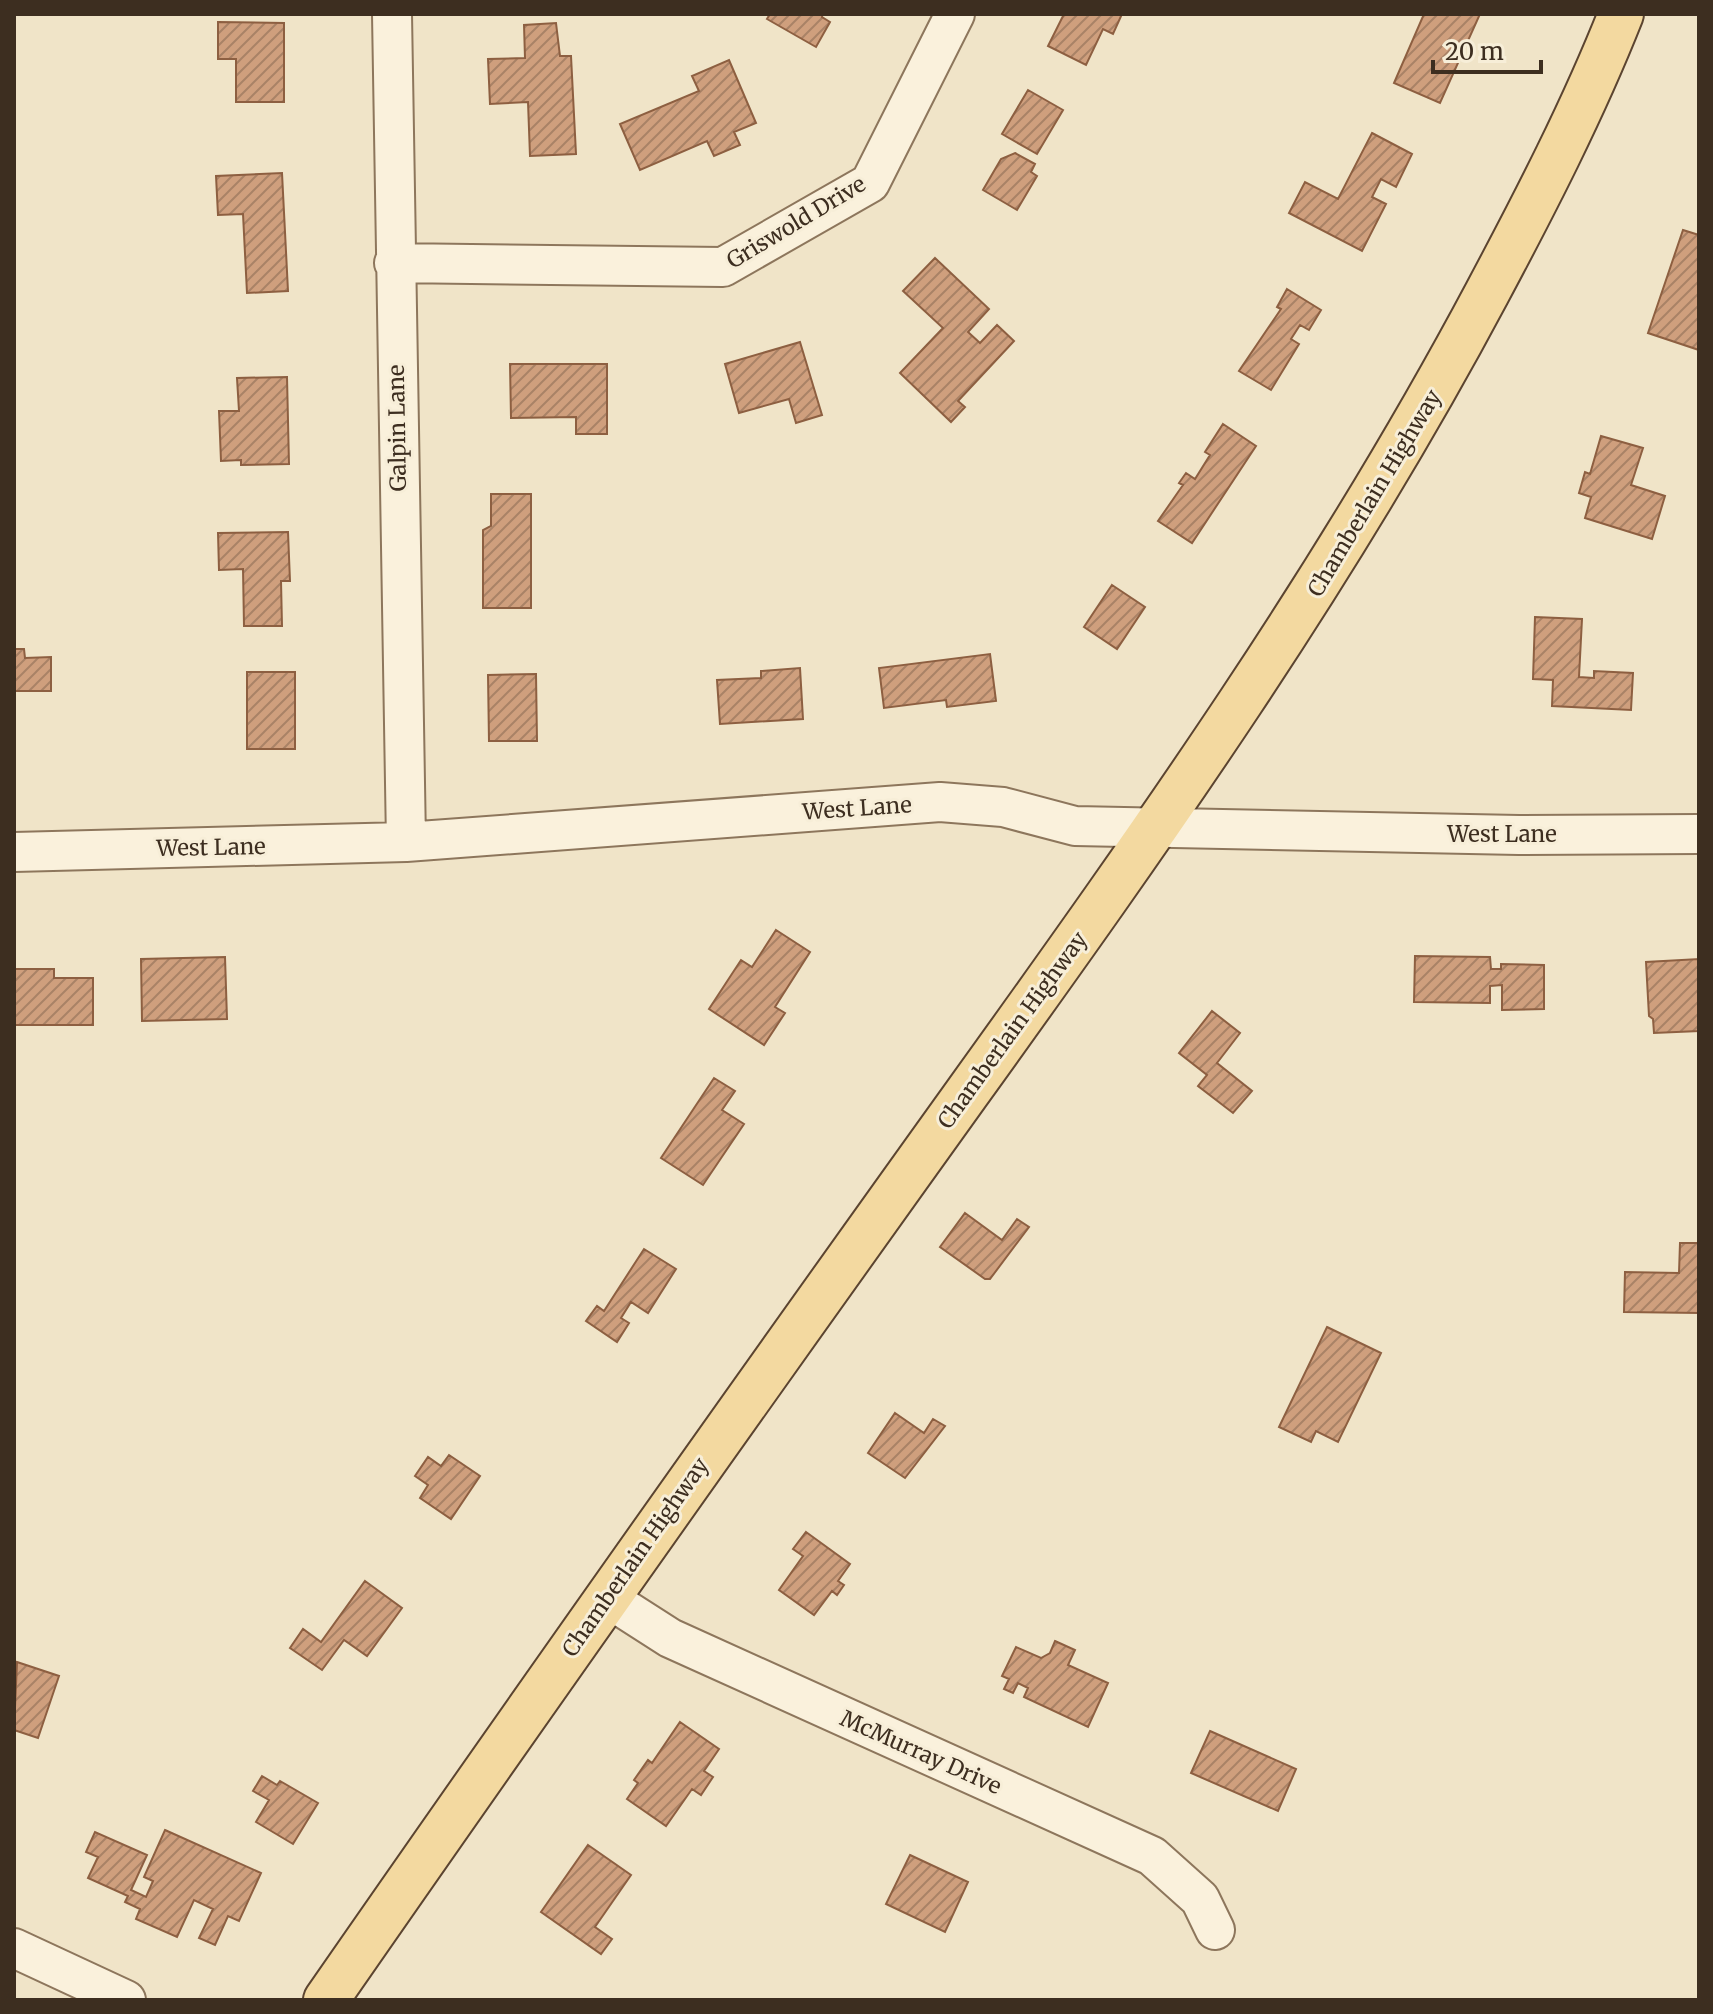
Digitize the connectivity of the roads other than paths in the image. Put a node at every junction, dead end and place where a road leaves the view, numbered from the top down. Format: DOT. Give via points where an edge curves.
graph roads {
  1 [pos="392,14"];
  2 [pos="955,14"];
  3 [pos="1621,14"];
  4 [pos="394,263"];
  5 [pos="1157,829"];
  6 [pos="1699,834"];
  7 [pos="406,842"];
  8 [pos="14,852"];
  9 [pos="606,1597"];
  10 [pos="1215,1930"];
  11 [pos="14,1948"];
  12 [pos="126,2000"];
  13 [pos="326,2000"];
  1 -- 4 [label="street, Galpin Lane"];
  2 -- 4 [label="street, Griswold Drive" via="870,183 723,267"];
  3 -- 5 [label="main road, Chamberlain Highway" via="1518,235 1433,395 1302,613"];
  4 -- 7 [label="street, Galpin Lane"];
  5 -- 6 [label="street, West Lane"];
  5 -- 7 [label="street, West Lane" via="1075,826 1003,807 940,802"];
  5 -- 9 [label="main road, Chamberlain Highway"];
  7 -- 8 [label="street, West Lane"];
  9 -- 10 [label="street, McMurray Drive" via="670,1638 1152,1856 1200,1899"];
  9 -- 13 [label="main road, Chamberlain Highway"];
  11 -- 12 [label="street"];
}
